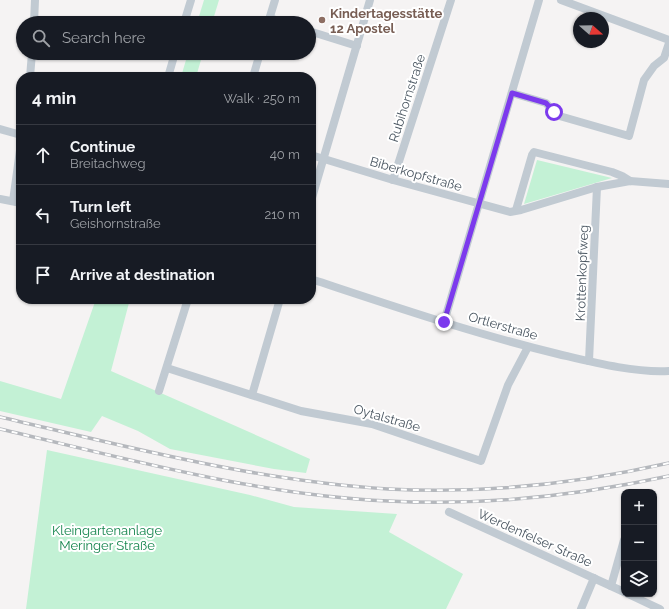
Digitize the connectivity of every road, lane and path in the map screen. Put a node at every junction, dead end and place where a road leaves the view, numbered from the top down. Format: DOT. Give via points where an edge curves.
graph roads {
  1 [pos="35,0"];
  2 [pos="191,0"];
  3 [pos="275,0"];
  4 [pos="370,0"];
  5 [pos="451,0"];
  6 [pos="539,0"];
  7 [pos="561,0"];
  8 [pos="573,2"];
  9 [pos="34,16"];
  10 [pos="186,16"];
  11 [pos="270,16"];
  12 [pos="316,33"];
  13 [pos="669,40"];
  14 [pos="669,43"];
  15 [pos="357,46"];
  16 [pos="31,60"];
  17 [pos="173,60"];
  18 [pos="258,60"];
  19 [pos="30,72"];
  20 [pos="169,72"];
  21 [pos="254,72"];
  22 [pos="512,93"];
  23 [pos="0,129"];
  24 [pos="16,134"];
  25 [pos="316,156"];
  26 [pos="323,158"];
  27 [pos="393,180"];
  28 [pos="630,181"];
  29 [pos="316,183"];
  30 [pos="669,184"];
  31 [pos="597,187"];
  32 [pos="0,199"];
  33 [pos="16,202"];
  34 [pos="479,204"];
  35 [pos="516,210"];
  36 [pos="316,282"];
  37 [pos="186,304"];
  38 [pos="279,304"];
  39 [pos="444,322"];
  40 [pos="528,347"];
  41 [pos="589,361"];
  42 [pos="167,368"];
  43 [pos="669,371"];
  44 [pos="159,391"];
  45 [pos="252,395"];
  46 [pos="449,512"];
  47 [pos="621,551"];
  48 [pos="594,578"];
  49 [pos="611,586"];
  50 [pos="621,591"];
  51 [pos="634,597"];
  52 [pos="581,609"];
  53 [pos="660,609"];
  1 -- 9 [label="street"];
  2 -- 10 [label="street"];
  3 -- 11 [label="street"];
  4 -- 15 [label="street"];
  5 -- 27 [label="street, Rubihornstraße"];
  6 -- 22 [label="street"];
  7 -- 8 [label="street"];
  8 -- 13 [label="street"];
  12 -- 15 [label="street"];
  14 -- 22 [label="street" via="664,58 654,66 644,80 629,136 556,115 546,103"];
  15 -- 26 [label="street"];
  16 -- 19 [label="street"];
  17 -- 20 [label="street"];
  18 -- 21 [label="street"];
  22 -- 34 [label="street"];
  23 -- 24 [label="street"];
  25 -- 26 [label="street, Biberkopfstraße"];
  26 -- 27 [label="street, Biberkopfstraße"];
  26 -- 29 [label="street"];
  27 -- 34 [label="street, Biberkopfstraße"];
  28 -- 30 [label="street, Biberkopfstraße"];
  28 -- 31 [label="street, Biberkopfstraße"];
  28 -- 35 [label="street, Biberkopfstraße" via="612,172 534,152"];
  31 -- 35 [label="street, Biberkopfstraße"];
  31 -- 41 [label="street, Krottenkopfweg"];
  32 -- 33 [label="street"];
  34 -- 35 [label="street, Biberkopfstraße" via="510,212"];
  34 -- 39 [label="street"];
  36 -- 39 [label="street, Ortlerstraße"];
  37 -- 42 [label="street"];
  38 -- 45 [label="street"];
  39 -- 40 [label="street, Ortlerstraße"];
  40 -- 41 [label="street, Ortlerstraße"];
  40 -- 45 [label="street, Oytalstraße" via="508,385 481,461 372,424 301,411"];
  41 -- 43 [label="street, Ortlerstraße" via="643,370"];
  42 -- 44 [label="street"];
  42 -- 45 [label="street, Oytalstraße"];
  46 -- 48 [label="street, Werdenfelser Straße"];
  47 -- 49 [label="street"];
  48 -- 49 [label="street, Werdenfelser Straße"];
  48 -- 52 [label="street"];
  49 -- 50 [label="street, Werdenfelser Straße"];
  51 -- 53 [label="street"];
}
